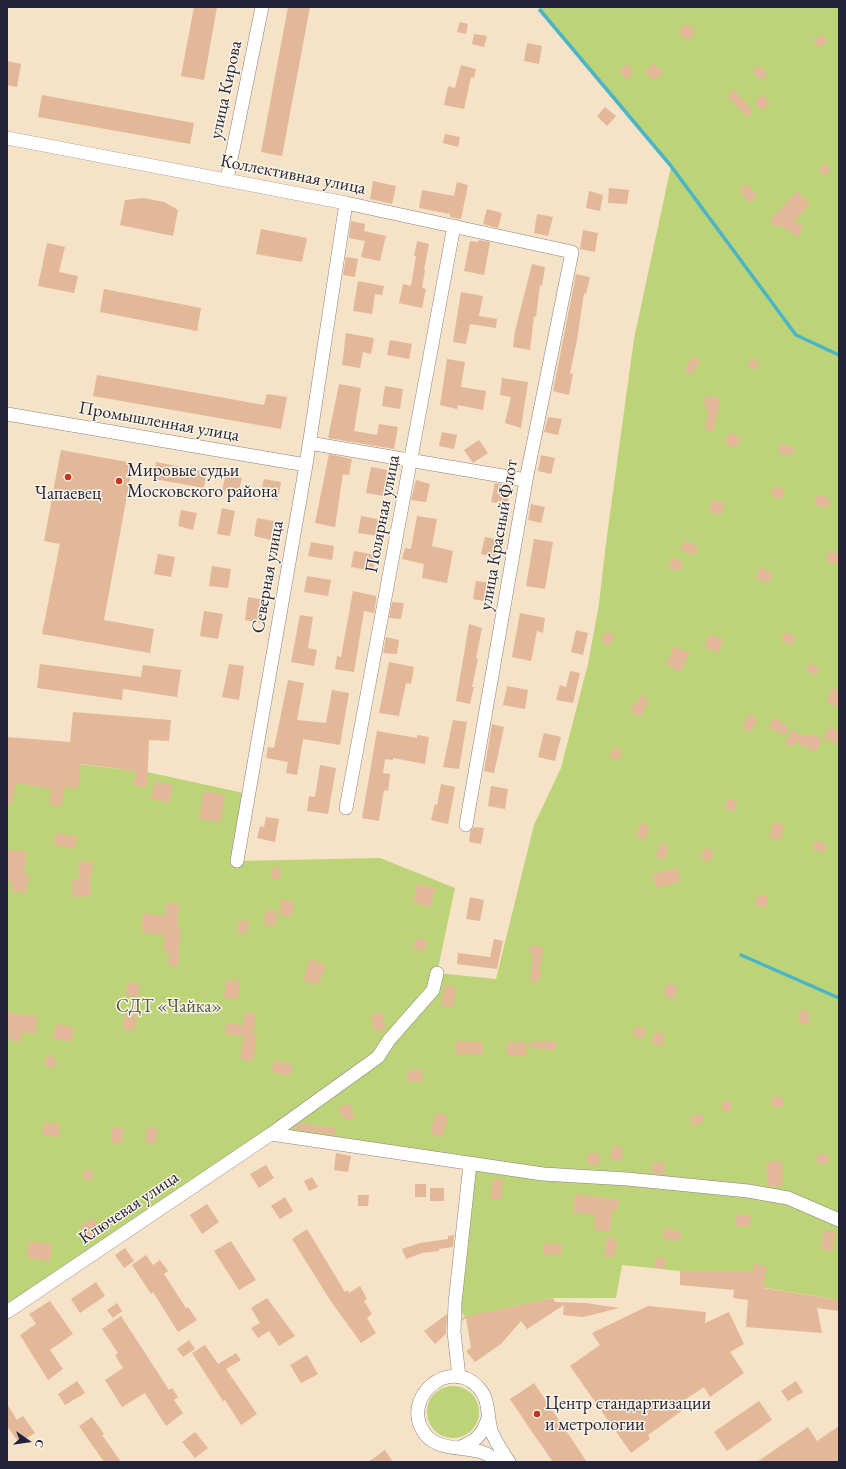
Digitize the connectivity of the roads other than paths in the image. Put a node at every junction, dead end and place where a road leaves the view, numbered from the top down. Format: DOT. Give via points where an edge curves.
graph roads {
  1 [pos="262,7"];
  2 [pos="7,138"];
  3 [pos="227,179"];
  4 [pos="346,203"];
  5 [pos="454,226"];
  6 [pos="572,252"];
  7 [pos="7,414"];
  8 [pos="309,443"];
  9 [pos="411,460"];
  10 [pos="306,465"];
  11 [pos="526,480"];
  12 [pos="346,808"];
  13 [pos="466,825"];
  14 [pos="237,861"];
  15 [pos="437,973"];
  16 [pos="271,1134"];
  17 [pos="470,1164"];
  18 [pos="839,1220"];
  19 [pos="7,1312"];
  20 [pos="459,1377"];
  21 [pos="488,1418"];
  22 [pos="458,1448"];
  23 [pos="496,1462"];
  24 [pos="509,1462"];
  1 -- 3 [label="street, улица Кирова"];
  2 -- 3 [label="street, Коллективная улица"];
  3 -- 4 [label="street, Коллективная улица"];
  4 -- 5 [label="street, Коллективная улица"];
  4 -- 8 [label="street, Северная улица"];
  5 -- 6 [label="street, Коллективная улица"];
  5 -- 9 [label="street, Полярная улица"];
  6 -- 11 [label="street, улица Красный Флот"];
  7 -- 10 [label="street, Промышленная улица"];
  8 -- 9 [label="street"];
  8 -- 10 [label="street, Северная улица"];
  9 -- 11 [label="street"];
  9 -- 12 [label="street, Полярная улица"];
  10 -- 14 [label="street, Северная улица"];
  11 -- 13 [label="street, улица Красный Флот"];
  15 -- 16 [label="street, Ключевая улица" via="433,990 389,1040 378,1057"];
  16 -- 17 [label="street"];
  16 -- 19 [label="street, Ключевая улица"];
  17 -- 18 [label="street" via="543,1174 748,1191 788,1198"];
  17 -- 20 [label="street" via="455,1303 454,1332"];
  20 -- 21 [label="street" via="479,1388 488,1407"];
  20 -- 22 [label="street" via="446,1377 430,1386 420,1400 418,1412 420,1424 426,1435 435,1443"];
  21 -- 22 [label="street" via="478,1438"];
  21 -- 24 [label="street" via="492,1433"];
  22 -- 23 [label="street" via="478,1450"];
}
